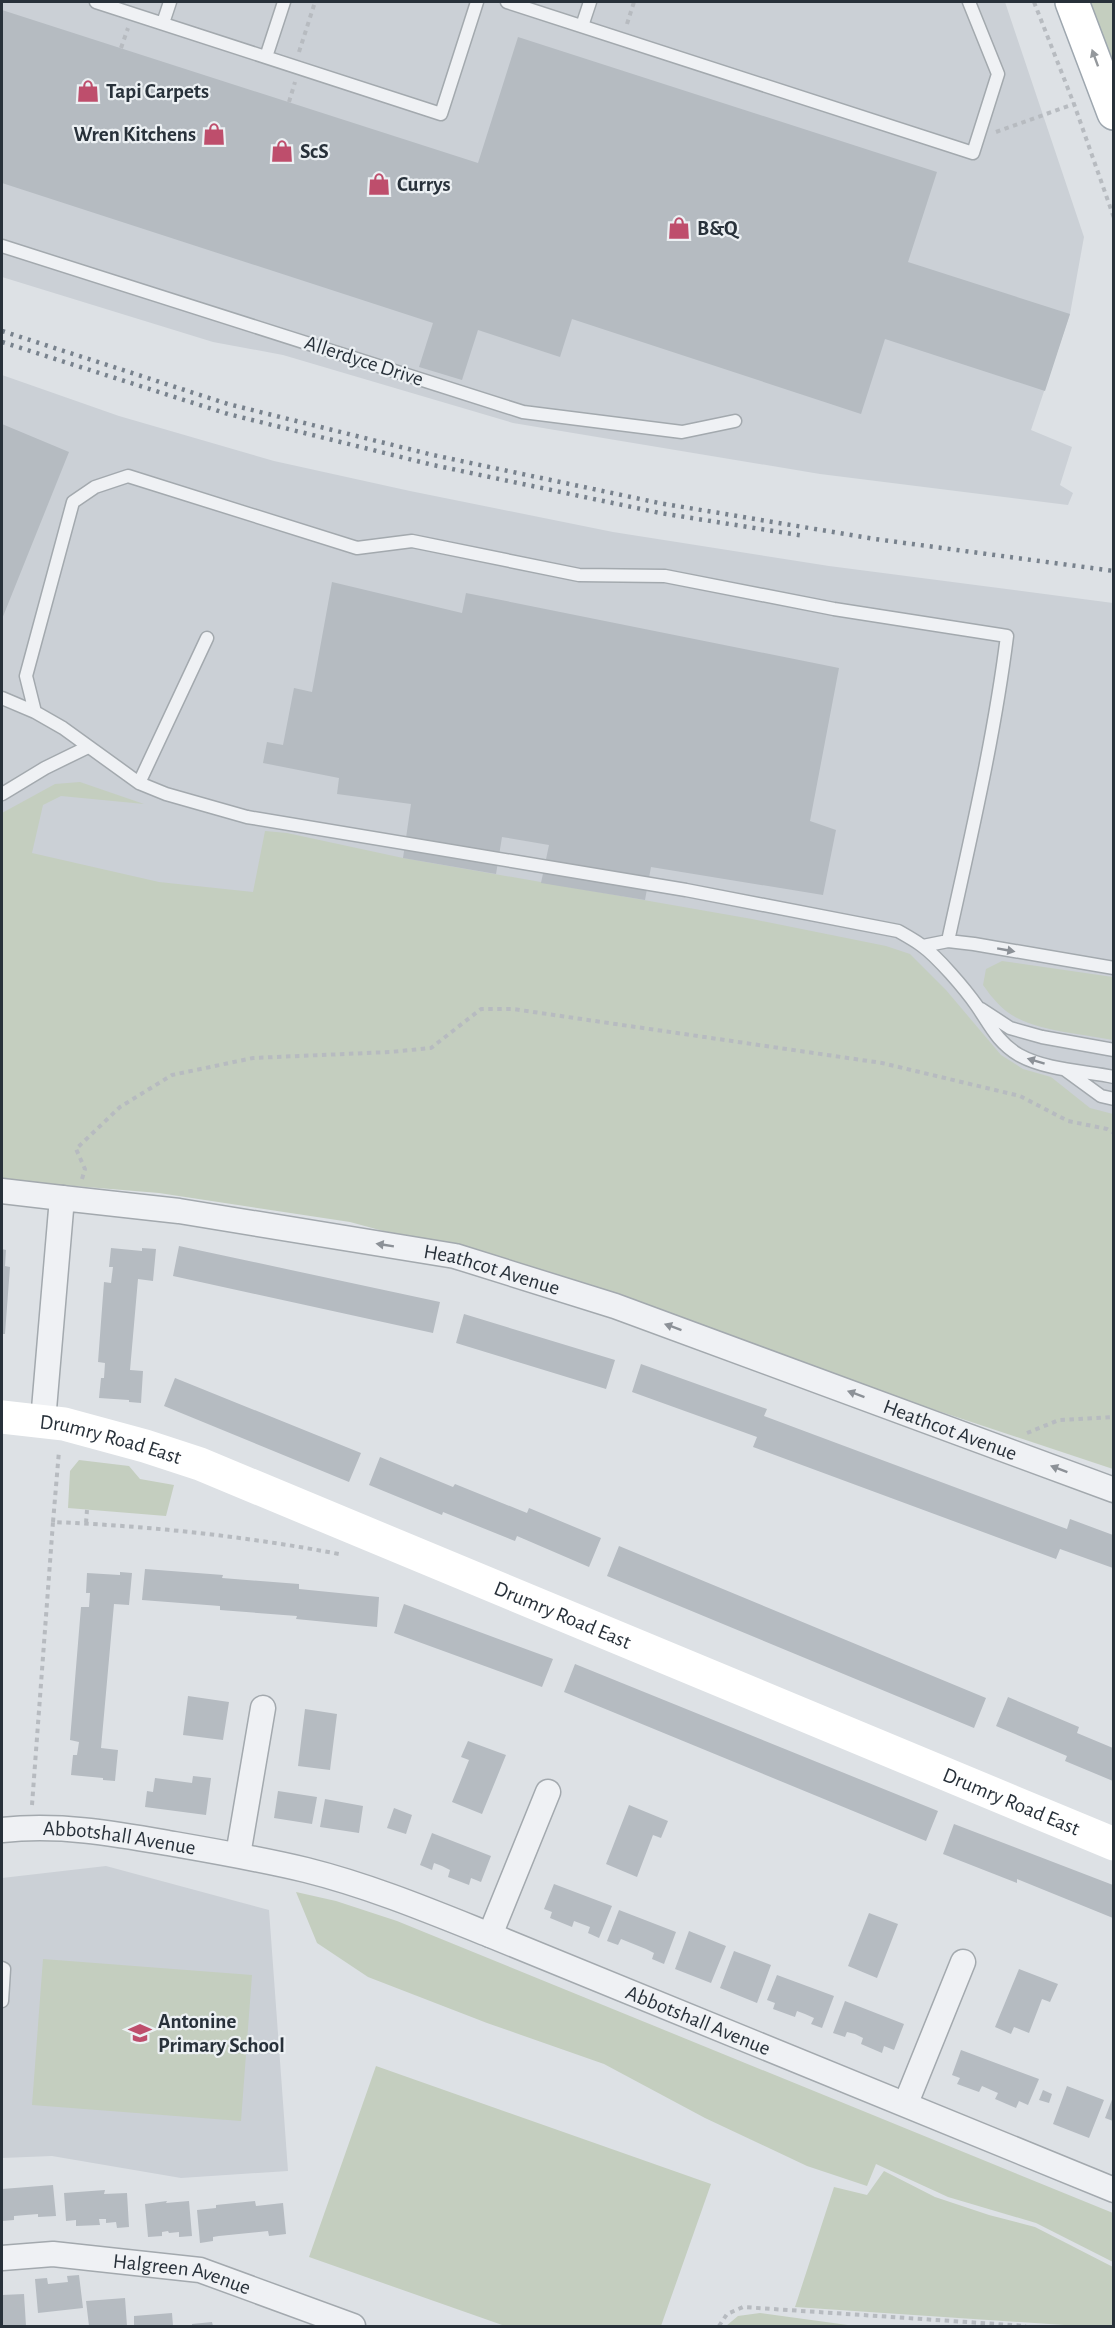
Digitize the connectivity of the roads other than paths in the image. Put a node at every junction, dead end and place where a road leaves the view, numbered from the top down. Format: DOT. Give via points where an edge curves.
graph roads {
  1 [pos="96,2"];
  2 [pos="170,2"];
  3 [pos="284,2"];
  4 [pos="477,2"];
  5 [pos="507,2"];
  6 [pos="591,2"];
  7 [pos="969,2"];
  8 [pos="1072,2"];
  9 [pos="163,23"];
  10 [pos="582,26"];
  11 [pos="266,57"];
  12 [pos="1113,113"];
  13 [pos="2,246"];
  14 [pos="735,421"];
  15 [pos="207,638"];
  16 [pos="2,698"];
  17 [pos="35,712"];
  18 [pos="88,747"];
  19 [pos="139,783"];
  20 [pos="2,794"];
  21 [pos="948,941"];
  22 [pos="923,946"];
  23 [pos="1113,968"];
  24 [pos="978,1007"];
  25 [pos="1113,1050"];
  26 [pos="1060,1067"];
  27 [pos="1113,1077"];
  28 [pos="1113,1099"];
  29 [pos="2,1191"];
  30 [pos="69,1198"];
  31 [pos="2,1417"];
  32 [pos="54,1423"];
  33 [pos="1113,1490"];
  34 [pos="263,1708"];
  35 [pos="548,1792"];
  36 [pos="2,1830"];
  37 [pos="1113,1844"];
  38 [pos="237,1855"];
  39 [pos="490,1935"];
  40 [pos="963,1962"];
  41 [pos="2,1968"];
  42 [pos="2,2001"];
  43 [pos="906,2103"];
  44 [pos="1113,2190"];
  45 [pos="2,2258"];
  46 [pos="353,2326"];
  1 -- 9 [label="lane"];
  2 -- 9 [label="lane"];
  3 -- 11 [label="lane"];
  4 -- 11 [label="lane" via="441,114"];
  5 -- 10 [label="lane"];
  6 -- 10 [label="lane"];
  7 -- 10 [label="lane" via="998,74 973,153"];
  12 -- 8 [label="street, one-way"];
  9 -- 11 [label="lane"];
  13 -- 14 [label="lane, Allerdyce Drive" via="523,412 682,432"];
  15 -- 19 [label="lane"];
  16 -- 17 [label="lane"];
  17 -- 18 [label="lane"];
  17 -- 21 [label="lane" via="26,676 74,502 96,487 128,476 357,548 412,541 579,574 665,576 834,609 1007,636 981,790"];
  18 -- 19 [label="lane"];
  18 -- 20 [label="lane"];
  19 -- 22 [label="lane" via="247,817 686,890 898,931"];
  21 -- 22 [label="lane"];
  21 -- 23 [label="lane, one-way"];
  22 -- 24 [label="lane"];
  24 -- 25 [label="lane" via="1010,1028"];
  26 -- 24 [label="lane, one-way" via="1020,1056 1006,1046"];
  26 -- 27 [label="lane"];
  26 -- 28 [label="lane" via="1101,1096"];
  29 -- 30 [label="street, Heathcot Avenue"];
  30 -- 32 [label="street"];
  33 -- 30 [label="street, Heathcot Avenue, one-way" via="615,1306 454,1256 179,1210"];
  31 -- 32 [label="street, Drumry Road East"];
  32 -- 37 [label="street, Drumry Road East" via="200,1464"];
  34 -- 38 [label="street"];
  35 -- 39 [label="street"];
  36 -- 38 [label="street, Abbotshall Avenue" via="85,1830"];
  38 -- 39 [label="street, Abbotshall Avenue" via="351,1883"];
  39 -- 43 [label="street, Abbotshall Avenue"];
  40 -- 43 [label="street"];
  41 -- 42 [label="lane"];
  43 -- 44 [label="street, Abbotshall Avenue"];
  45 -- 46 [label="street, Halgreen Avenue" via="53,2254 200,2270"];
}
